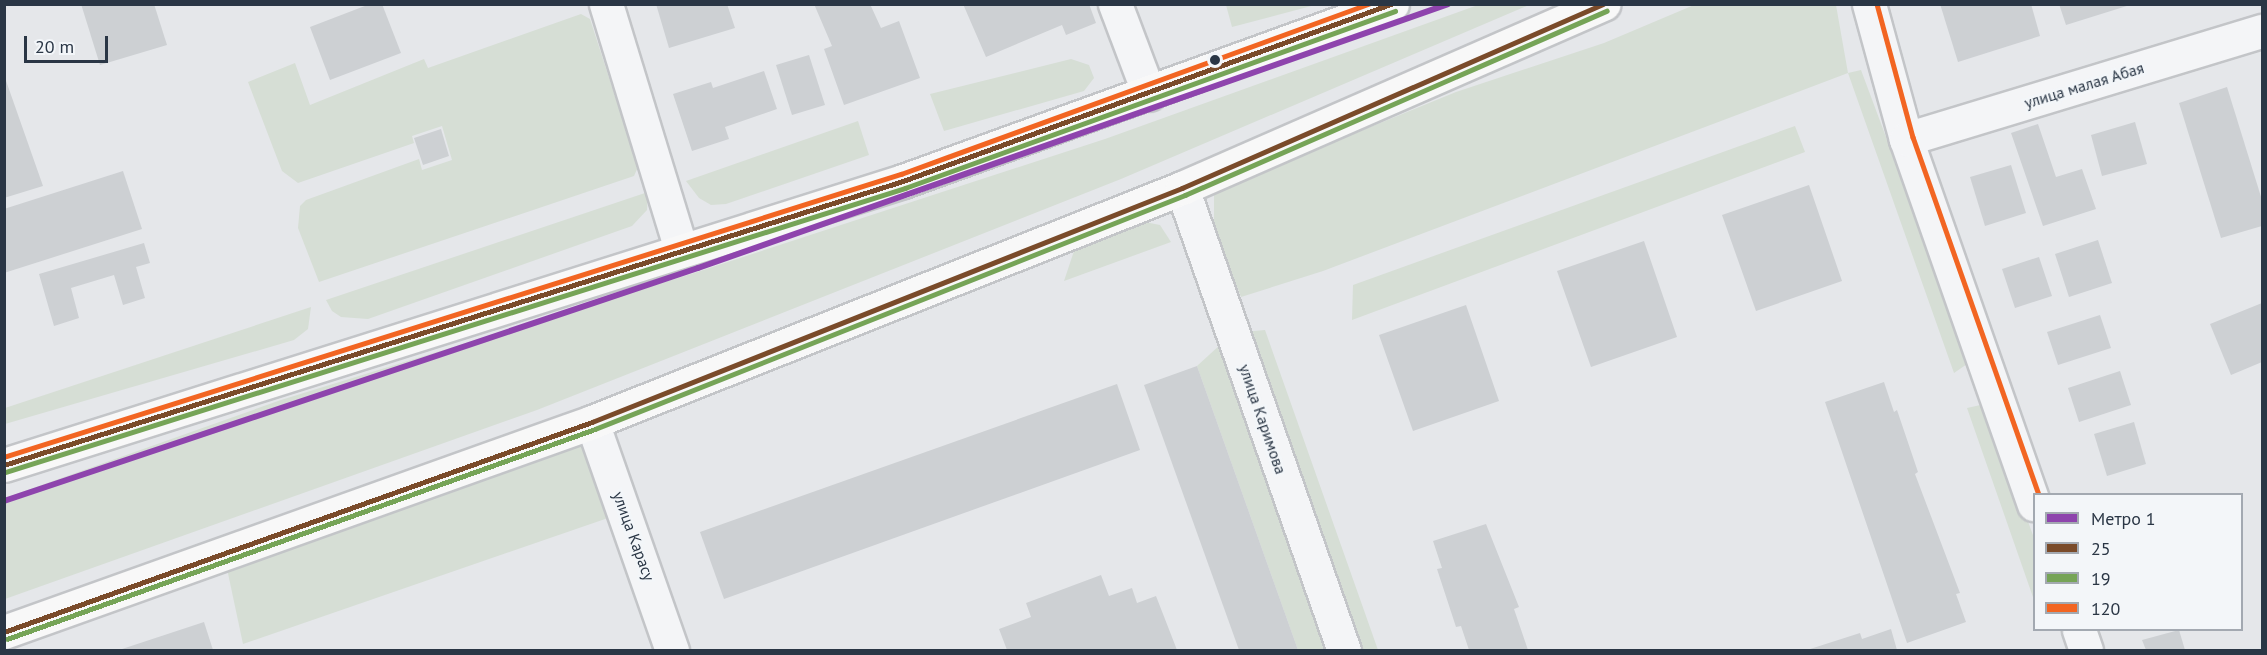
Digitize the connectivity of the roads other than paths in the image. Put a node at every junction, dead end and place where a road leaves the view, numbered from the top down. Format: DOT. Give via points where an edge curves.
graph roads {
  1 [pos="606,4"];
  2 [pos="1115,4"];
  3 [pos="1392,4"];
  4 [pos="1604,4"];
  5 [pos="1869,4"];
  6 [pos="2262,31"];
  7 [pos="1149,94"];
  8 [pos="1906,140"];
  9 [pos="1182,188"];
  10 [pos="681,249"];
  11 [pos="592,422"];
  12 [pos="4,465"];
  13 [pos="2033,501"];
  14 [pos="2079,631"];
  15 [pos="4,632"];
  16 [pos="672,651"];
  17 [pos="1344,651"];
  18 [pos="2086,651"];
  1 -- 10 [label="street"];
  2 -- 7 [label="street"];
  3 -- 7 [label="main road"];
  4 -- 9 [label="main road"];
  5 -- 8 [label="street"];
  6 -- 8 [label="street, улица малая Абая"];
  7 -- 10 [label="main road" via="903,181"];
  8 -- 13 [label="street"];
  9 -- 11 [label="main road"];
  9 -- 17 [label="street, улица Каримова"];
  10 -- 12 [label="main road"];
  11 -- 15 [label="main road"];
  11 -- 16 [label="street, улица Карасу"];
  14 -- 18 [label="street"];
}
